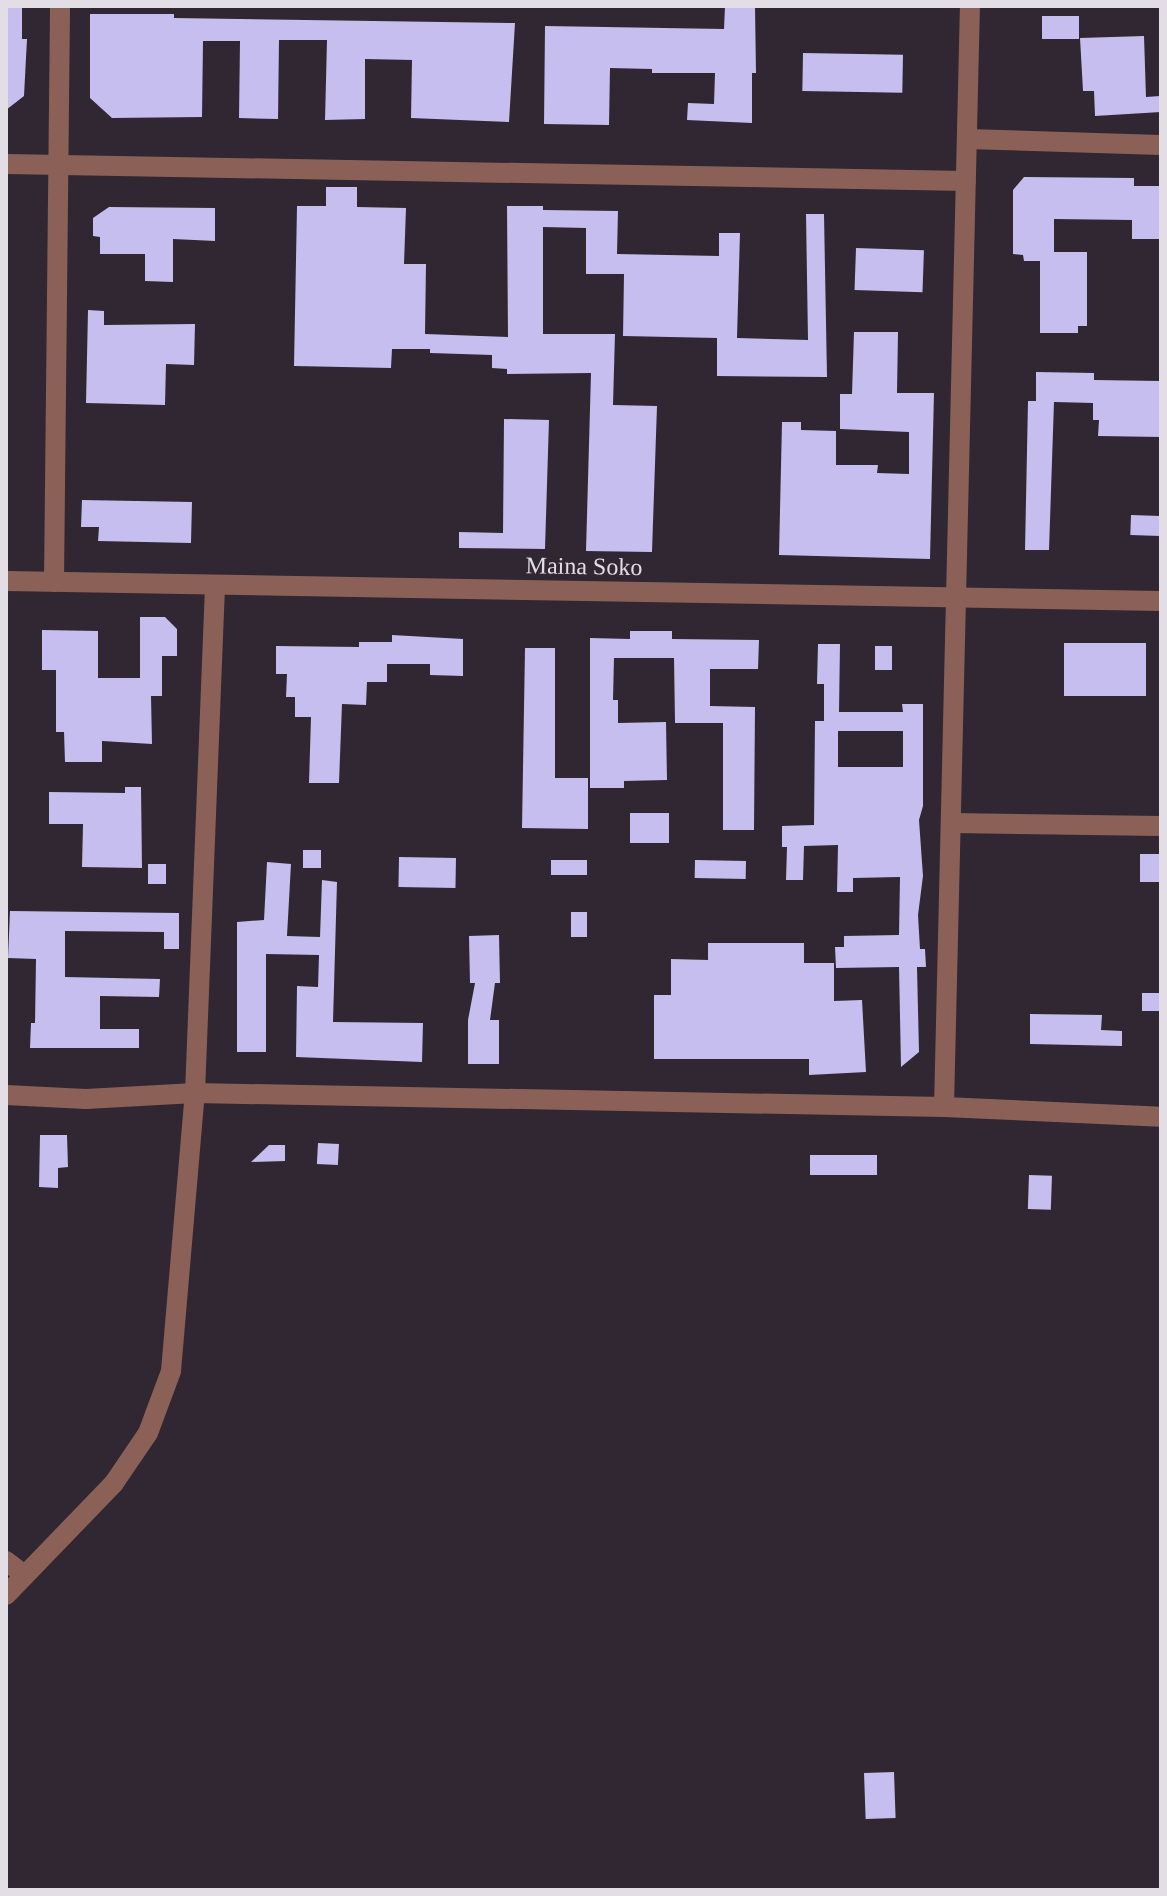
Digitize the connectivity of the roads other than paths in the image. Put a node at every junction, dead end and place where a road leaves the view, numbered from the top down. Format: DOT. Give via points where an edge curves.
graph roads {
  1 [pos="60,6"];
  2 [pos="970,6"];
  3 [pos="967,139"];
  4 [pos="1161,145"];
  5 [pos="6,164"];
  6 [pos="58,165"];
  7 [pos="966,181"];
  8 [pos="6,581"];
  9 [pos="54,582"];
  10 [pos="215,587"];
  11 [pos="956,599"];
  12 [pos="1161,601"];
  13 [pos="951,823"];
  14 [pos="1161,826"];
  15 [pos="195,1093"];
  16 [pos="6,1095"];
  17 [pos="944,1107"];
  18 [pos="1161,1117"];
  19 [pos="14,1568"];
  20 [pos="6,1595"];
  1 -- 6 [label="street"];
  2 -- 3 [label="street"];
  3 -- 4 [label="street"];
  3 -- 7 [label="street"];
  5 -- 6 [label="street"];
  6 -- 7 [label="street"];
  6 -- 9 [label="street"];
  7 -- 11 [label="street"];
  8 -- 9 [label="street, Maina Soko"];
  9 -- 10 [label="street, Maina Soko"];
  10 -- 11 [label="street, Maina Soko"];
  10 -- 15 [label="street"];
  11 -- 12 [label="street, Maina Soko"];
  11 -- 13 [label="street"];
  13 -- 14 [label="street"];
  13 -- 17 [label="street"];
  15 -- 16 [label="street" via="86,1099"];
  15 -- 17 [label="street"];
  15 -- 19 [label="street" via="171,1371 148,1433 114,1483"];
  17 -- 18 [label="street"];
  19 -- 20 [label="street"];
}
